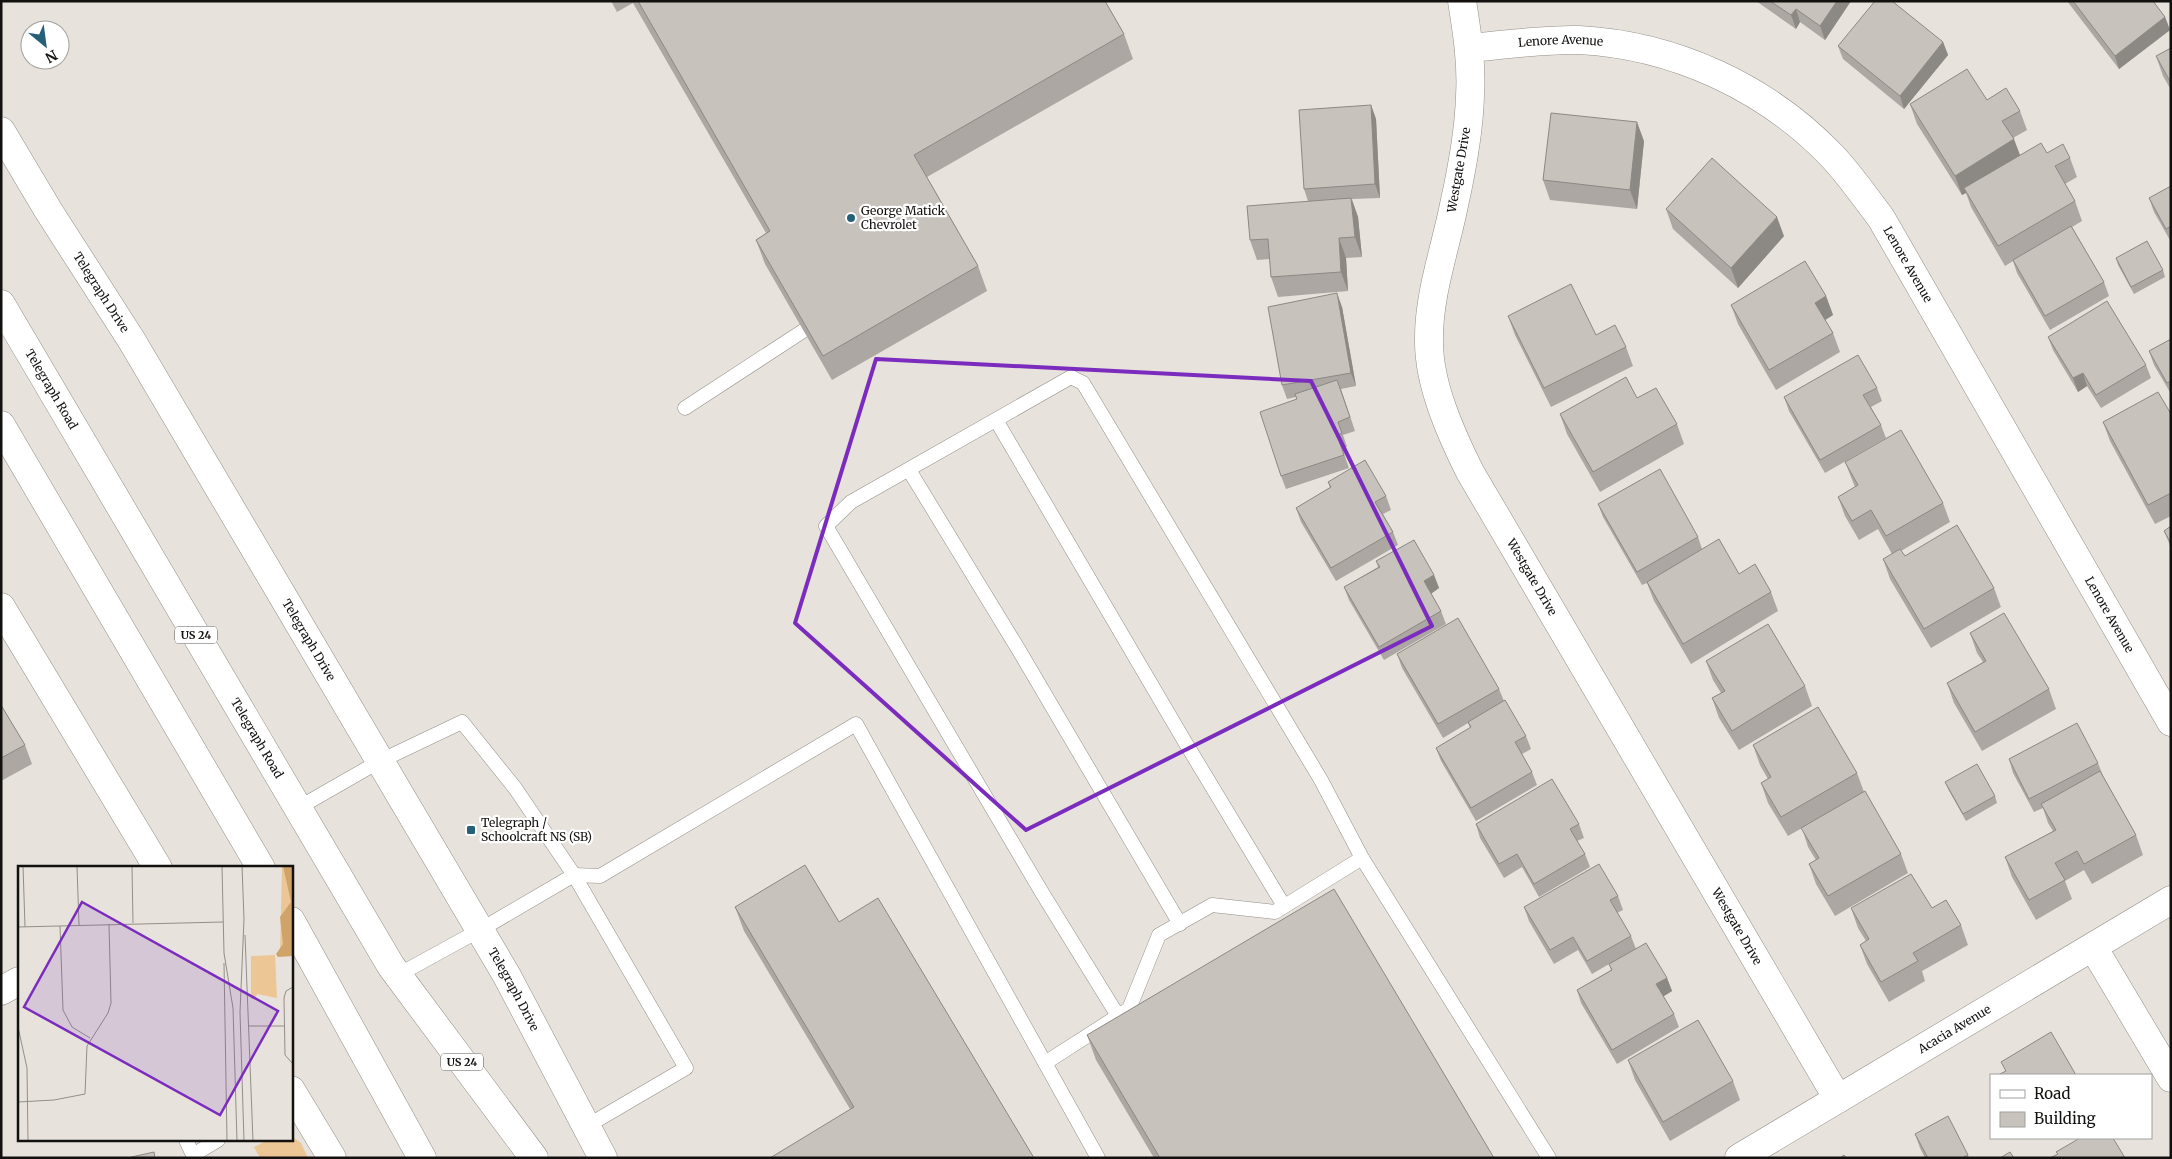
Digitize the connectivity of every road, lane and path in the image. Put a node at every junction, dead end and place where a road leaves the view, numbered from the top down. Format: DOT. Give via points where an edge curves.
graph roads {
  1 [pos="1462,1"];
  2 [pos="1469,48"];
  3 [pos="1,131"];
  4 [pos="1,304"];
  5 [pos="803,331"];
  6 [pos="685,408"];
  7 [pos="996,420"];
  8 [pos="1,425"];
  9 [pos="908,470"];
  10 [pos="1,607"];
  11 [pos="2171,722"];
  12 [pos="380,761"];
  13 [pos="298,808"];
  14 [pos="1362,858"];
  15 [pos="157,866"];
  16 [pos="260,866"];
  17 [pos="574,875"];
  18 [pos="2171,900"];
  19 [pos="1284,906"];
  20 [pos="292,923"];
  21 [pos="1180,924"];
  22 [pos="480,930"];
  23 [pos="2093,947"];
  24 [pos="398,975"];
  25 [pos="18,982"];
  26 [pos="1,991"];
  27 [pos="1118,1016"];
  28 [pos="1045,1063"];
  29 [pos="2171,1078"];
  30 [pos="292,1094"];
  31 [pos="1838,1099"];
  32 [pos="587,1126"];
  33 [pos="187,1142"];
  34 [pos="215,1142"];
  35 [pos="1547,1154"];
  36 [pos="332,1158"];
  37 [pos="422,1158"];
  38 [pos="534,1158"];
  39 [pos="603,1158"];
  40 [pos="1098,1158"];
  41 [pos="1739,1158"];
  1 -- 2 [label="main road, Westgate Drive"];
  2 -- 11 [label="main road, Lenore Avenue" via="1577,40 1625,45 1673,56 1718,74 1763,99 1811,136 1857,184 1881,218"];
  2 -- 31 [label="main road, Westgate Drive" via="1470,95 1465,142 1455,204 1430,314 1431,366 1453,438"];
  3 -- 12 [label="main road, Telegraph Drive" via="132,341"];
  4 -- 13 [label="main road, Telegraph Road / US 24"];
  5 -- 6 [label="lane"];
  7 -- 9 [label="lane"];
  7 -- 14 [label="lane" via="1071,377 1083,383 1322,780"];
  7 -- 19 [label="lane"];
  8 -- 16 [label="main road"];
  9 -- 21 [label="lane" via="1017,647"];
  9 -- 27 [label="lane" via="851,502 826,526"];
  10 -- 15 [label="main road"];
  12 -- 13 [label="lane"];
  12 -- 17 [label="lane" via="462,722 515,788"];
  12 -- 22 [label="main road, Telegraph Drive"];
  13 -- 24 [label="main road, Telegraph Road / US 24"];
  14 -- 19 [label="lane"];
  14 -- 35 [label="lane"];
  17 -- 22 [label="lane"];
  17 -- 28 [label="lane" via="600,876 856,724"];
  17 -- 32 [label="lane" via="686,1068"];
  18 -- 23 [label="main road, Acacia Avenue"];
  19 -- 21 [label="lane" via="1276,912 1212,905"];
  20 -- 37 [label="main road"];
  21 -- 27 [label="lane" via="1159,935 1129,1009"];
  22 -- 24 [label="lane"];
  22 -- 32 [label="main road, Telegraph Drive"];
  23 -- 29 [label="main road"];
  23 -- 31 [label="main road, Acacia Avenue"];
  24 -- 38 [label="main road, Telegraph Road / US 24"];
  25 -- 26 [label="main road"];
  27 -- 28 [label="lane"];
  28 -- 40 [label="lane"];
  30 -- 36 [label="main road"];
  31 -- 41 [label="main road, Acacia Avenue"];
  32 -- 39 [label="main road, Telegraph Drive"];
  33 -- 34 [label="lane" via="194,1155"];
}
